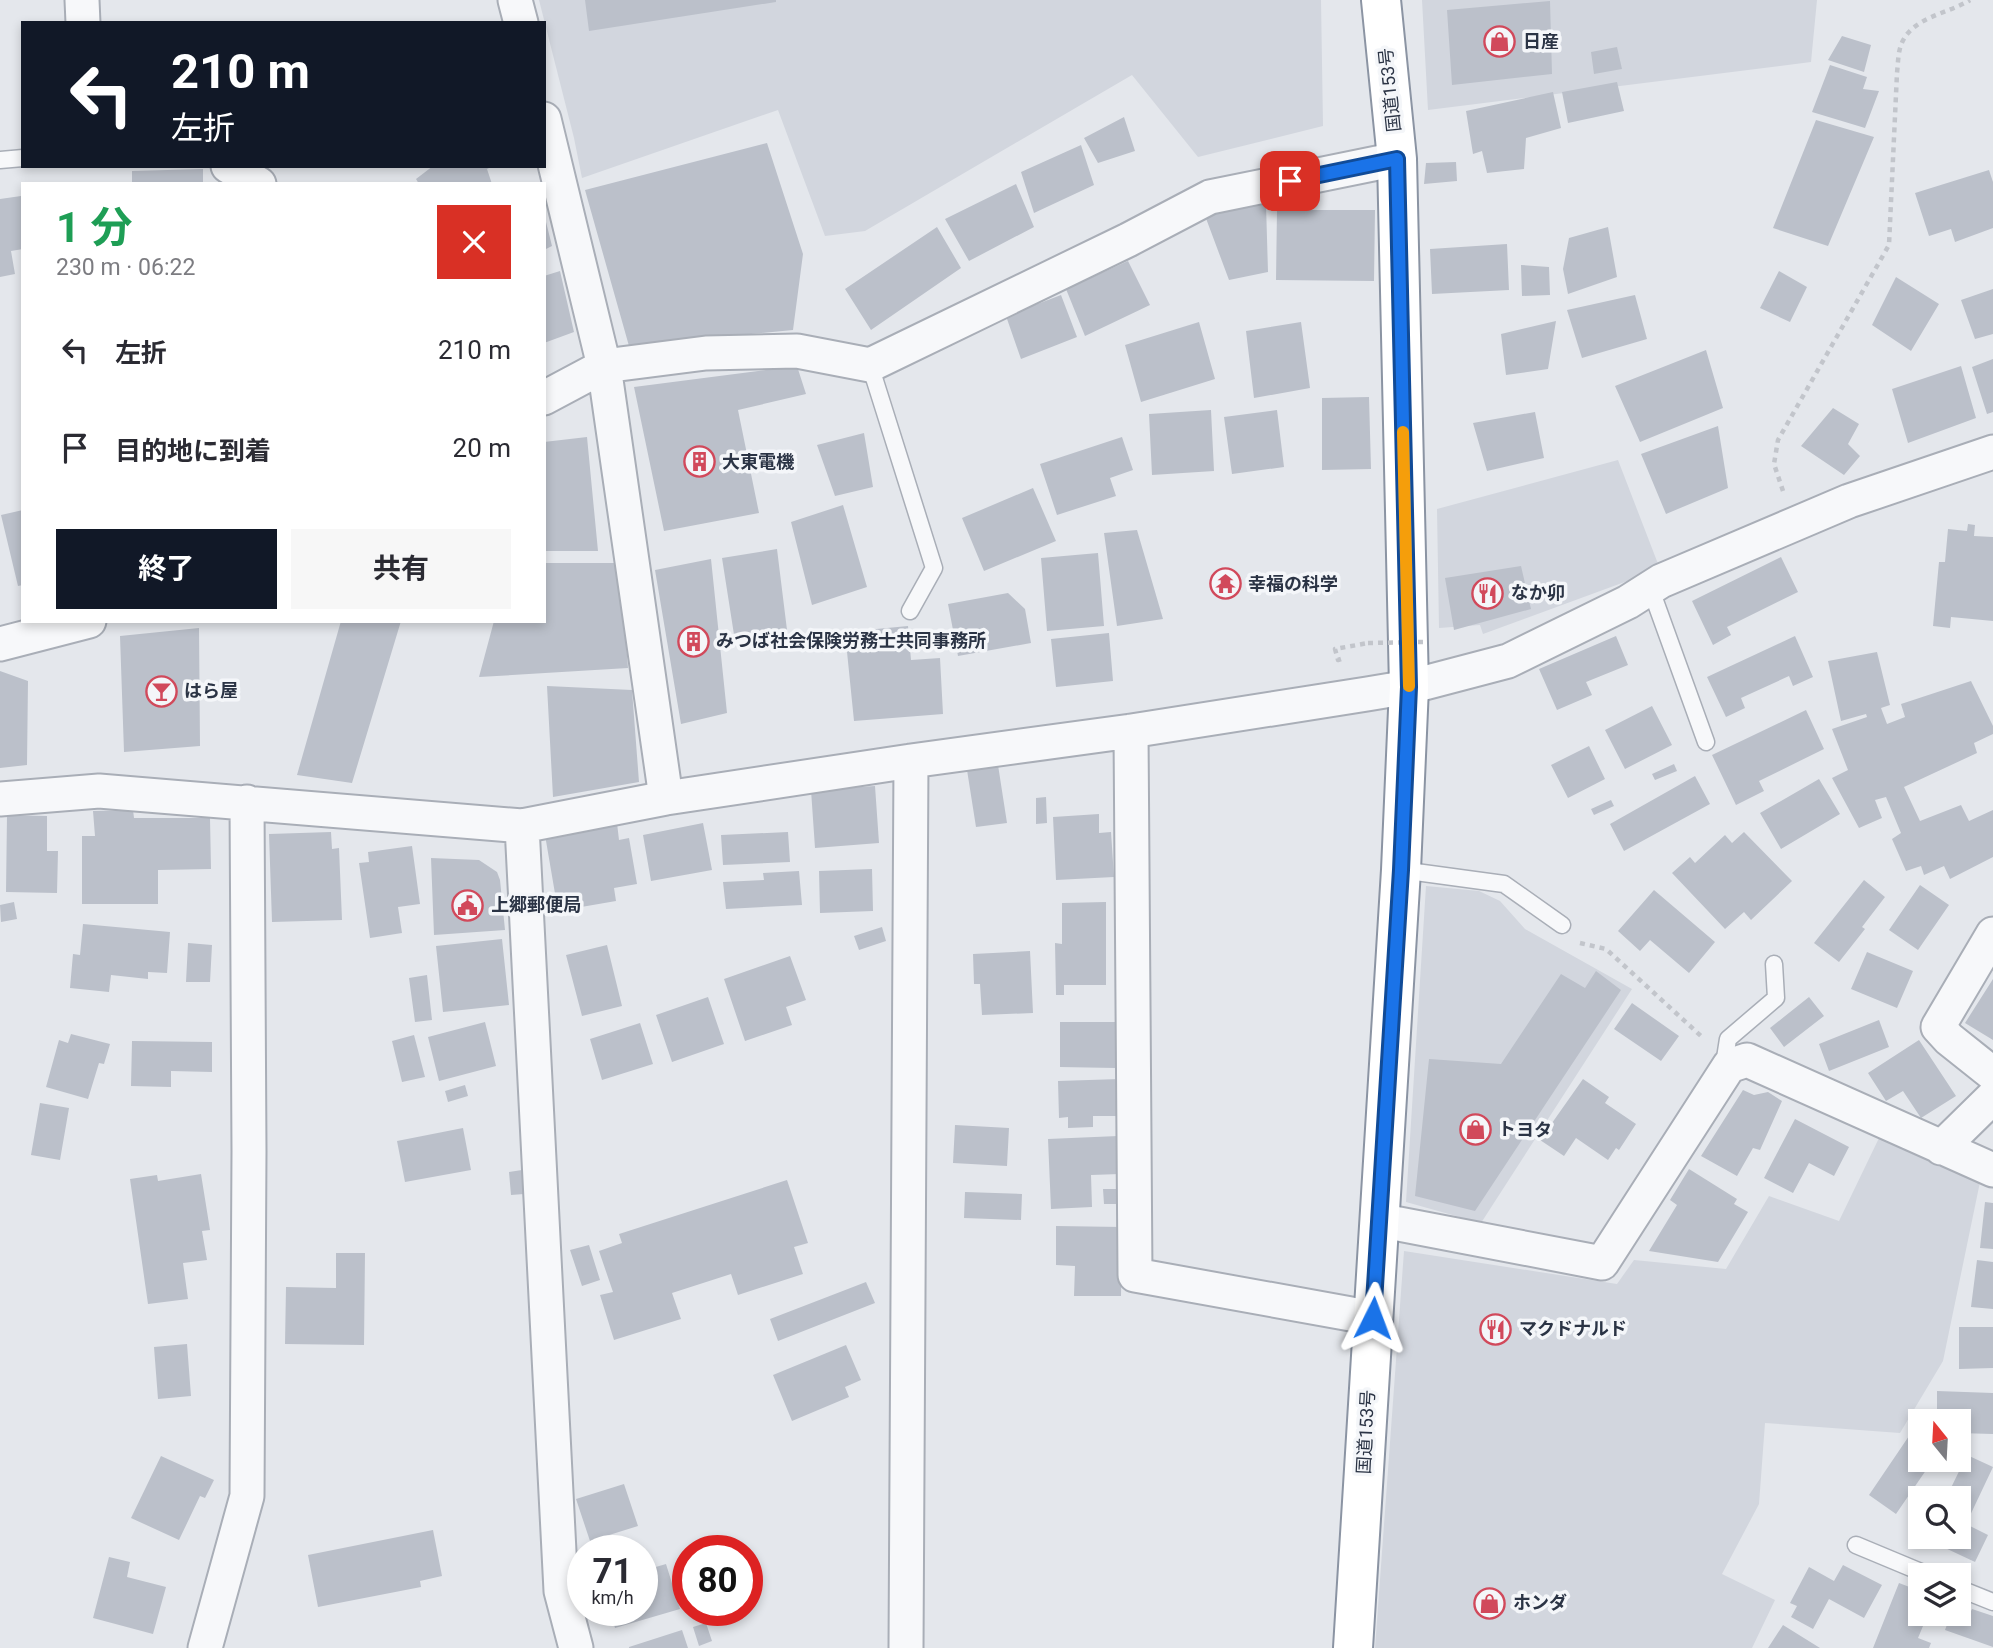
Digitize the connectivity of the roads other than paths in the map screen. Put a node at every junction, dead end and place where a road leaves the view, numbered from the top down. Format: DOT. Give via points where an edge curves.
graph roads {
  1 [pos="82,0"];
  2 [pos="515,0"];
  3 [pos="1381,0"];
  4 [pos="83,21"];
  5 [pos="520,21"];
  6 [pos="546,127"];
  7 [pos="21,158"];
  8 [pos="1397,159"];
  9 [pos="0,160"];
  10 [pos="231,168"];
  11 [pos="256,182"];
  12 [pos="870,365"];
  13 [pos="604,366"];
  14 [pos="546,397"];
  15 [pos="1993,452"];
  16 [pos="1650,587"];
  17 [pos="910,611"];
  18 [pos="81,623"];
  19 [pos="0,644"];
  20 [pos="1409,687"];
  21 [pos="1131,731"];
  22 [pos="1706,742"];
  23 [pos="911,761"];
  24 [pos="666,798"];
  25 [pos="0,799"];
  26 [pos="247,802"];
  27 [pos="522,826"];
  28 [pos="1401,870"];
  29 [pos="1565,933"];
  30 [pos="1993,934"];
  31 [pos="1774,964"];
  32 [pos="1727,1062"];
  33 [pos="1993,1074"];
  34 [pos="1993,1097"];
  35 [pos="1941,1148"];
  36 [pos="1993,1170"];
  37 [pos="1378,1220"];
  38 [pos="1373,1318"];
  39 [pos="1856,1545"];
  40 [pos="1908,1567"];
  41 [pos="1971,1593"];
  42 [pos="1993,1602"];
  43 [pos="205,1648"];
  44 [pos="576,1648"];
  45 [pos="906,1648"];
  46 [pos="1353,1648"];
  1 -- 4 [label="street"];
  2 -- 5 [label="street"];
  3 -- 8 [label="highway, 国道153号"];
  6 -- 13 [label="street"];
  7 -- 9 [label="lane"];
  8 -- 12 [label="street" via="1210,197"];
  8 -- 20 [label="highway, 国道153号"];
  10 -- 11 [label="street"];
  12 -- 13 [label="street" via="797,351 706,353"];
  12 -- 17 [label="lane" via="934,568"];
  13 -- 14 [label="street"];
  13 -- 24 [label="street"];
  15 -- 16 [label="street" via="1861,497"];
  16 -- 20 [label="street" via="1508,661"];
  16 -- 22 [label="lane"];
  18 -- 19 [label="street"];
  20 -- 21 [label="street"];
  20 -- 28 [label="highway, 国道153号"];
  21 -- 23 [label="street"];
  21 -- 38 [label="street" via="1135,1275"];
  23 -- 24 [label="street"];
  23 -- 45 [label="street"];
  24 -- 27 [label="street"];
  25 -- 26 [label="street" via="99,791"];
  26 -- 27 [label="street"];
  26 -- 43 [label="street" via="247,1496"];
  27 -- 44 [label="street" via="561,1591"];
  28 -- 29 [label="lane" via="1504,884"];
  28 -- 37 [label="highway, 国道153号"];
  30 -- 33 [label="street" via="1938,1027"];
  31 -- 32 [label="lane" via="1776,998 1728,1039"];
  32 -- 35 [label="street" via="1747,1060"];
  32 -- 37 [label="street" via="1602,1264"];
  34 -- 35 [label="street"];
  35 -- 36 [label="street"];
  37 -- 38 [label="highway, 国道153号"];
  38 -- 46 [label="highway, 国道153号"];
  39 -- 40 [label="lane"];
  41 -- 42 [label="lane"];
}
